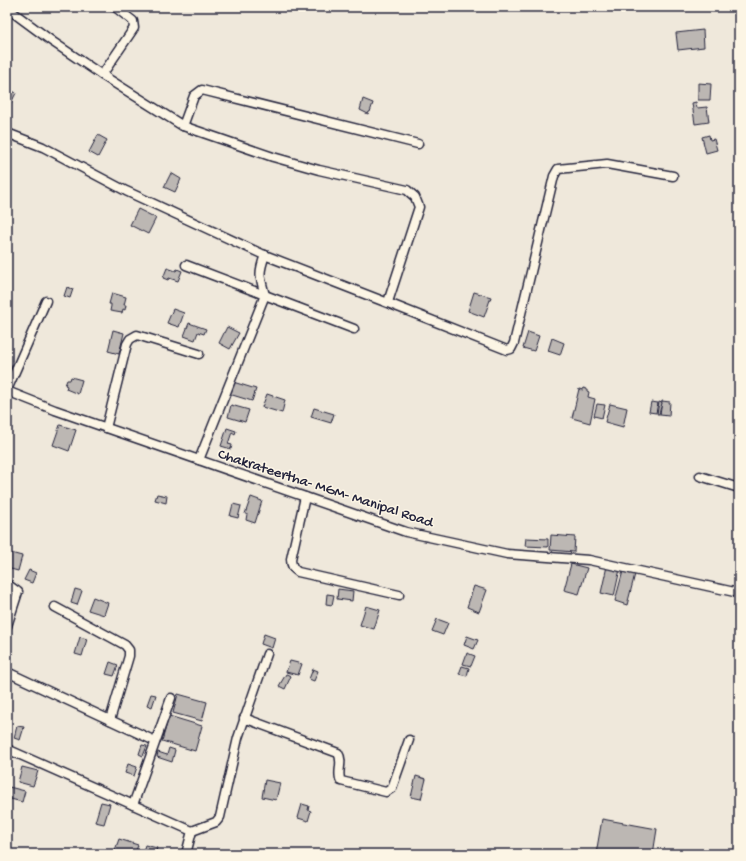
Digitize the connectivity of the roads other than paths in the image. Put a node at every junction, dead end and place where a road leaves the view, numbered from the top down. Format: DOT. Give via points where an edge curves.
graph roads {
  1 [pos="115,7"];
  2 [pos="7,8"];
  3 [pos="102,75"];
  4 [pos="183,126"];
  5 [pos="7,133"];
  6 [pos="418,144"];
  7 [pos="673,176"];
  8 [pos="266,255"];
  9 [pos="186,265"];
  10 [pos="265,295"];
  11 [pos="46,301"];
  12 [pos="388,302"];
  13 [pos="354,329"];
  14 [pos="199,354"];
  15 [pos="7,390"];
  16 [pos="106,428"];
  17 [pos="199,460"];
  18 [pos="700,476"];
  19 [pos="739,488"];
  20 [pos="306,497"];
  21 [pos="7,584"];
  22 [pos="739,593"];
  23 [pos="398,595"];
  24 [pos="55,607"];
  25 [pos="7,626"];
  26 [pos="267,654"];
  27 [pos="7,672"];
  28 [pos="171,698"];
  29 [pos="244,718"];
  30 [pos="110,720"];
  31 [pos="409,740"];
  32 [pos="155,741"];
  33 [pos="7,749"];
  34 [pos="133,805"];
  35 [pos="192,830"];
  36 [pos="186,854"];
  1 -- 3 [label="street" via="133,21 134,28"];
  2 -- 3 [label="street"];
  3 -- 4 [label="street"];
  4 -- 6 [label="street" via="194,96 202,90"];
  4 -- 12 [label="street" via="273,157 407,190 415,197 419,208"];
  5 -- 8 [label="street" via="66,157 126,191"];
  7 -- 12 [label="street" via="607,164 558,169 554,176 511,349 507,350"];
  8 -- 10 [label="street" via="260,269"];
  8 -- 12 [label="street"];
  9 -- 10 [label="street"];
  10 -- 13 [label="street"];
  10 -- 17 [label="street"];
  11 -- 15 [label="street"];
  14 -- 16 [label="street" via="137,335 130,339"];
  15 -- 16 [label="street, Chakrateertha- MGM- Manipal Road"];
  16 -- 17 [label="street, Chakrateertha- MGM- Manipal Road"];
  17 -- 20 [label="street, Chakrateertha- MGM- Manipal Road"];
  18 -- 19 [label="street"];
  20 -- 22 [label="street, Chakrateertha- MGM- Manipal Road" via="406,532 445,541 507,554 589,560"];
  20 -- 23 [label="street" via="291,559 294,569"];
  21 -- 25 [label="street" via="18,592"];
  24 -- 30 [label="street" via="125,645 129,650"];
  26 -- 29 [label="street"];
  27 -- 30 [label="street"];
  28 -- 32 [label="street"];
  29 -- 31 [label="street" via="338,753 341,781 386,792 392,788"];
  29 -- 35 [label="street" via="220,817 216,822"];
  30 -- 32 [label="street"];
  32 -- 34 [label="street"];
  33 -- 34 [label="street"];
  34 -- 35 [label="street"];
  35 -- 36 [label="street"];
}
